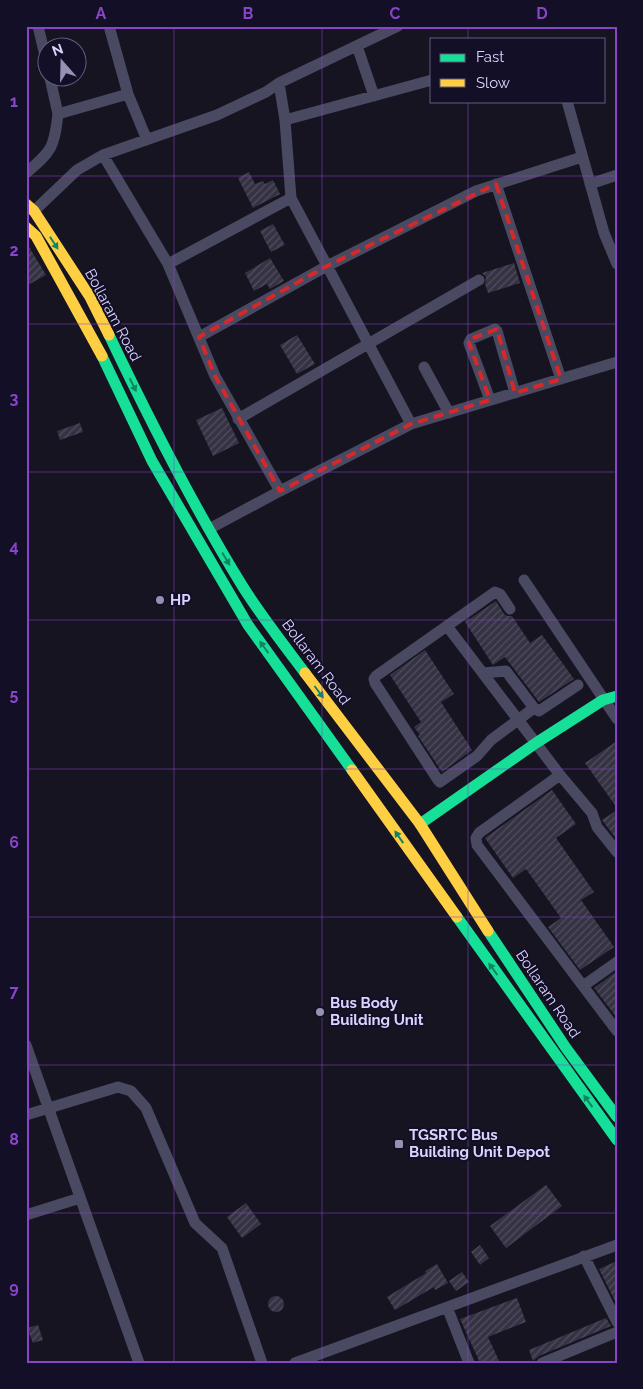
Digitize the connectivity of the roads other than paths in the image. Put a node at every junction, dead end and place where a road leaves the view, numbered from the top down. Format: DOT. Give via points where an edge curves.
graph roads {
  1 [pos="109,26"];
  2 [pos="398,26"];
  3 [pos="357,46"];
  4 [pos="430,81"];
  5 [pos="279,83"];
  6 [pos="52,88"];
  7 [pos="128,94"];
  8 [pos="374,96"];
  9 [pos="567,102"];
  10 [pos="58,114"];
  11 [pos="285,120"];
  12 [pos="147,140"];
  13 [pos="103,155"];
  14 [pos="582,157"];
  15 [pos="26,173"];
  16 [pos="617,175"];
  17 [pos="496,184"];
  18 [pos="590,184"];
  19 [pos="291,198"];
  20 [pos="30,207"];
  21 [pos="26,227"];
  22 [pos="168,264"];
  23 [pos="617,264"];
  24 [pos="327,266"];
  25 [pos="479,280"];
  26 [pos="199,337"];
  27 [pos="368,345"];
  28 [pos="617,362"];
  29 [pos="424,367"];
  30 [pos="561,379"];
  31 [pos="514,393"];
  32 [pos="490,400"];
  33 [pos="449,412"];
  34 [pos="238,418"];
  35 [pos="411,424"];
  36 [pos="280,490"];
  37 [pos="208,529"];
  38 [pos="524,580"];
  39 [pos="510,609"];
  40 [pos="447,626"];
  41 [pos="483,673"];
  42 [pos="578,685"];
  43 [pos="617,696"];
  44 [pos="603,700"];
  45 [pos="534,708"];
  46 [pos="519,720"];
  47 [pos="617,720"];
  48 [pos="536,743"];
  49 [pos="560,775"];
  50 [pos="420,824"];
  51 [pos="617,852"];
  52 [pos="617,962"];
  53 [pos="583,986"];
  54 [pos="617,1031"];
  55 [pos="26,1046"];
  56 [pos="48,1108"];
  57 [pos="26,1116"];
  58 [pos="617,1117"];
  59 [pos="617,1140"];
  60 [pos="80,1198"];
  61 [pos="26,1215"];
  62 [pos="617,1245"];
  63 [pos="584,1256"];
  64 [pos="447,1307"];
  65 [pos="617,1322"];
  66 [pos="617,1332"];
  67 [pos="140,1363"];
  68 [pos="262,1363"];
  69 [pos="295,1363"];
  70 [pos="469,1363"];
  71 [pos="542,1363"];
  1 -- 7 [label="street"];
  2 -- 3 [label="street"];
  3 -- 5 [label="street"];
  3 -- 8 [label="street"];
  4 -- 8 [label="street"];
  5 -- 11 [label="street"];
  5 -- 12 [label="street" via="217,115"];
  6 -- 10 [label="street"];
  7 -- 10 [label="street"];
  7 -- 12 [label="street"];
  8 -- 11 [label="street"];
  9 -- 14 [label="street"];
  10 -- 15 [label="street" via="55,141 46,156"];
  11 -- 19 [label="street"];
  12 -- 13 [label="street"];
  13 -- 20 [label="street" via="77,170"];
  13 -- 22 [label="street"];
  14 -- 17 [label="street"];
  14 -- 18 [label="street"];
  16 -- 18 [label="street"];
  17 -- 24 [label="street"];
  17 -- 30 [label="street"];
  18 -- 23 [label="street"];
  19 -- 22 [label="street"];
  19 -- 24 [label="street"];
  20 -- 37 [label="main road, Bollaram Road, one-way" via="90,297 166,454"];
  59 -- 21 [label="main road, Bollaram Road, one-way" via="248,625 152,460 92,336 36,236"];
  22 -- 26 [label="street"];
  24 -- 26 [label="street"];
  24 -- 27 [label="street"];
  25 -- 27 [label="street"];
  26 -- 34 [label="street" via="215,376"];
  27 -- 34 [label="street"];
  27 -- 35 [label="street"];
  28 -- 30 [label="street"];
  29 -- 33 [label="street"];
  30 -- 31 [label="street"];
  31 -- 32 [label="street"];
  31 -- 32 [label="street" via="495,329 471,339 469,343"];
  32 -- 33 [label="street"];
  33 -- 35 [label="street"];
  34 -- 36 [label="street"];
  35 -- 36 [label="street"];
  36 -- 37 [label="street"];
  37 -- 50 [label="main road, Bollaram Road, one-way" via="272,630"];
  38 -- 44 [label="street"];
  39 -- 40 [label="street" via="495,592"];
  40 -- 41 [label="street"];
  40 -- 46 [label="street" via="374,679 438,780 440,782 477,756 491,740"];
  41 -- 45 [label="street" via="506,671"];
  41 -- 46 [label="street"];
  42 -- 45 [label="street" via="543,710"];
  43 -- 44 [label="main road"];
  44 -- 47 [label="street"];
  44 -- 48 [label="main road"];
  45 -- 46 [label="street"];
  46 -- 48 [label="street"];
  48 -- 49 [label="street"];
  48 -- 50 [label="main road"];
  49 -- 51 [label="street" via="592,813 597,827"];
  49 -- 53 [label="street" via="478,833 476,838 477,845"];
  50 -- 58 [label="main road, Bollaram Road" via="499,949"];
  52 -- 53 [label="street"];
  53 -- 54 [label="street"];
  55 -- 56 [label="street"];
  56 -- 57 [label="street"];
  56 -- 60 [label="street"];
  56 -- 68 [label="street" via="118,1087 131,1091 146,1108 195,1223 222,1248"];
  60 -- 61 [label="street"];
  60 -- 67 [label="street"];
  62 -- 63 [label="street"];
  63 -- 64 [label="street"];
  63 -- 65 [label="street"];
  64 -- 69 [label="street"];
  64 -- 70 [label="street"];
  66 -- 71 [label="street"];
}
